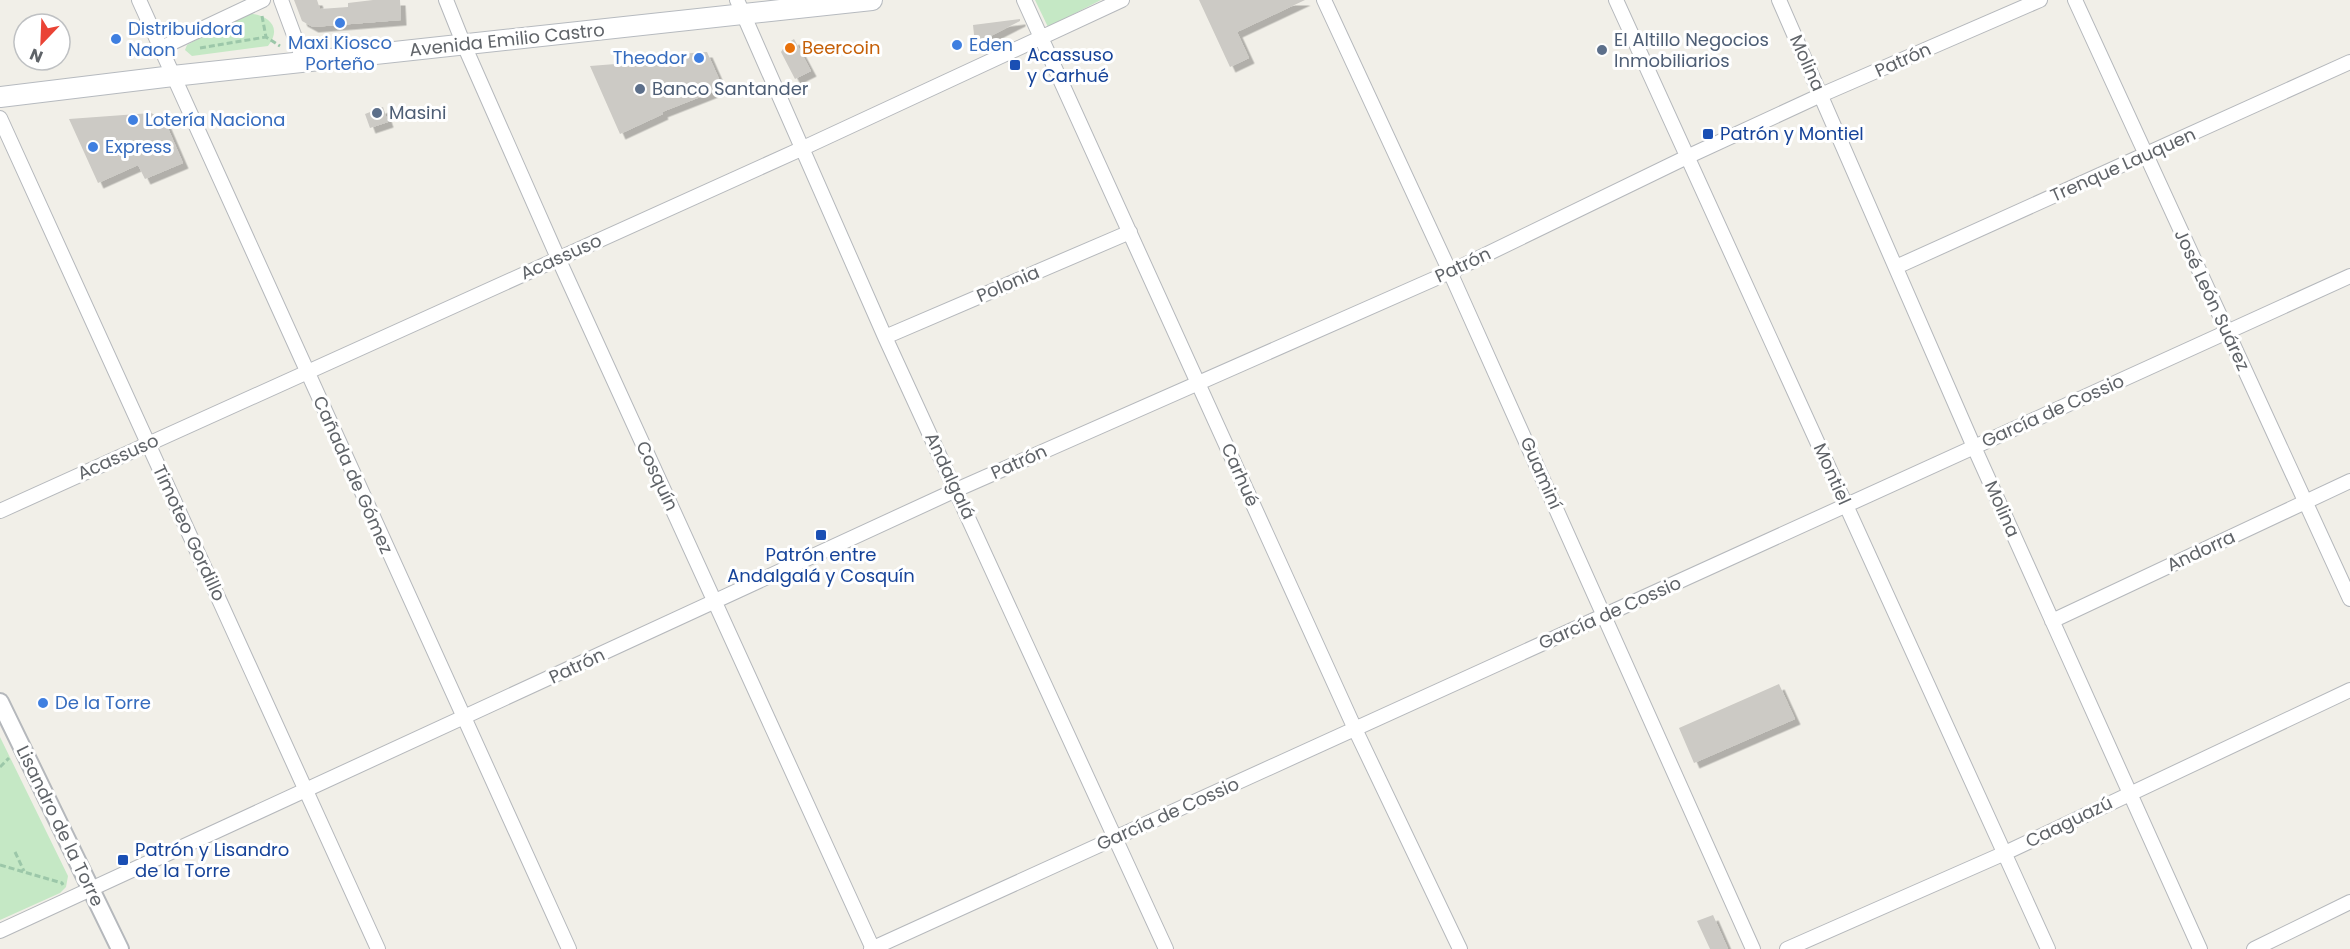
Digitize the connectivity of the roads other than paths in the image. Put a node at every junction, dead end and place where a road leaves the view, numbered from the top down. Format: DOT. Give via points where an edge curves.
graph roads {
  1 [pos="139,0"];
  2 [pos="263,0"];
  3 [pos="280,0"];
  4 [pos="446,0"];
  5 [pos="872,0"];
  6 [pos="1024,0"];
  7 [pos="1122,0"];
  8 [pos="1324,0"];
  9 [pos="1616,0"];
  10 [pos="1779,0"];
  11 [pos="2040,0"];
  12 [pos="2075,0"];
  13 [pos="740,7"];
  14 [pos="1042,38"];
  15 [pos="464,45"];
  16 [pos="160,48"];
  17 [pos="304,62"];
  18 [pos="2350,62"];
  19 [pos="173,76"];
  20 [pos="1821,95"];
  21 [pos="0,97"];
  22 [pos="0,118"];
  23 [pos="801,149"];
  24 [pos="1689,156"];
  25 [pos="2145,156"];
  26 [pos="1130,232"];
  27 [pos="558,258"];
  28 [pos="1896,267"];
  29 [pos="1450,272"];
  30 [pos="2350,276"];
  31 [pos="2228,332"];
  32 [pos="885,337"];
  33 [pos="306,372"];
  34 [pos="1198,384"];
  35 [pos="148,443"];
  36 [pos="1974,447"];
  37 [pos="2350,482"];
  38 [pos="956,490"];
  39 [pos="2304,503"];
  40 [pos="1846,505"];
  41 [pos="0,511"];
  42 [pos="2350,599"];
  43 [pos="714,603"];
  44 [pos="1605,615"];
  45 [pos="2052,621"];
  46 [pos="2350,690"];
  47 [pos="0,702"];
  48 [pos="463,718"];
  49 [pos="1355,729"];
  50 [pos="307,790"];
  51 [pos="2130,793"];
  52 [pos="1115,838"];
  53 [pos="2005,853"];
  54 [pos="92,890"];
  55 [pos="2350,902"];
  56 [pos="0,931"];
  57 [pos="120,949"];
  58 [pos="378,949"];
  59 [pos="568,949"];
  60 [pos="872,949"];
  61 [pos="1166,949"];
  62 [pos="1460,949"];
  63 [pos="1753,949"];
  64 [pos="1787,949"];
  65 [pos="2048,949"];
  66 [pos="2200,949"];
  67 [pos="2253,949"];
  1 -- 16 [label="street, Cañada de Gómez"];
  2 -- 16 [label="street"];
  3 -- 17 [label="street"];
  4 -- 15 [label="street, Cosquín"];
  5 -- 13 [label="main road, Avenida Emilio Castro"];
  6 -- 14 [label="street, Carhué"];
  7 -- 14 [label="street, Acassuso"];
  8 -- 29 [label="street, Guaminí"];
  9 -- 24 [label="street, Montiel"];
  10 -- 20 [label="street, Molina"];
  11 -- 20 [label="street, Patrón"];
  12 -- 25 [label="street, José León Suárez"];
  13 -- 15 [label="main road, Avenida Emilio Castro"];
  13 -- 23 [label="street, Andalgalá"];
  14 -- 23 [label="street, Acassuso"];
  14 -- 26 [label="street, Carhué"];
  15 -- 17 [label="main road, Avenida Emilio Castro"];
  15 -- 27 [label="street, Cosquín"];
  16 -- 19 [label="street, Cañada de Gómez"];
  17 -- 19 [label="main road, Avenida Emilio Castro"];
  18 -- 25 [label="street, Trenque Lauquen"];
  19 -- 21 [label="main road, Avenida Emilio Castro"];
  19 -- 33 [label="street, Cañada de Gómez"];
  20 -- 24 [label="street, Patrón"];
  20 -- 28 [label="street, Molina"];
  22 -- 35 [label="street, Timoteo Gordillo"];
  23 -- 27 [label="street, Acassuso"];
  23 -- 32 [label="street, Andalgalá"];
  24 -- 29 [label="street, Patrón"];
  24 -- 40 [label="street, Montiel"];
  25 -- 28 [label="street, Trenque Lauquen"];
  25 -- 31 [label="street, José León Suárez"];
  26 -- 32 [label="street, Polonia"];
  26 -- 34 [label="street, Carhué"];
  27 -- 33 [label="street, Acassuso"];
  27 -- 43 [label="street, Cosquín"];
  28 -- 36 [label="street, Molina"];
  29 -- 34 [label="street, Patrón"];
  29 -- 44 [label="street, Guaminí"];
  30 -- 31 [label="street, García de Cossio"];
  31 -- 36 [label="street, García de Cossio"];
  31 -- 39 [label="street, José León Suárez"];
  32 -- 38 [label="street, Andalgalá"];
  33 -- 35 [label="street, Acassuso"];
  33 -- 48 [label="street, Cañada de Gómez"];
  34 -- 38 [label="street, Patrón"];
  34 -- 49 [label="street, Carhué"];
  35 -- 41 [label="street, Acassuso"];
  35 -- 50 [label="street, Timoteo Gordillo"];
  36 -- 40 [label="street, García de Cossio"];
  36 -- 45 [label="street, Molina"];
  37 -- 39 [label="street, Andorra"];
  38 -- 43 [label="street, Patrón"];
  38 -- 52 [label="street, Andalgalá"];
  39 -- 42 [label="street, José León Suárez"];
  39 -- 45 [label="street, Andorra"];
  40 -- 44 [label="street, García de Cossio"];
  40 -- 53 [label="street, Montiel"];
  43 -- 48 [label="street, Patrón"];
  43 -- 60 [label="street, Cosquín"];
  44 -- 49 [label="street, García de Cossio"];
  44 -- 63 [label="street, Guaminí"];
  45 -- 51 [label="street, Molina"];
  46 -- 51 [label="street, Caaguazú"];
  47 -- 54 [label="street, Lisandro de la Torre"];
  48 -- 50 [label="street, Patrón"];
  48 -- 59 [label="street, Cañada de Gómez"];
  49 -- 52 [label="street, García de Cossio"];
  49 -- 62 [label="street, Carhué"];
  50 -- 54 [label="street, Patrón"];
  50 -- 58 [label="street, Timoteo Gordillo"];
  51 -- 53 [label="street, Caaguazú"];
  51 -- 66 [label="street, Molina"];
  52 -- 60 [label="street, García de Cossio"];
  52 -- 61 [label="street, Andalgalá"];
  53 -- 64 [label="street, Caaguazú"];
  53 -- 65 [label="street, Montiel"];
  54 -- 56 [label="street, Patrón"];
  54 -- 57 [label="street, Lisandro de la Torre"];
  55 -- 67 [label="street"];
}
